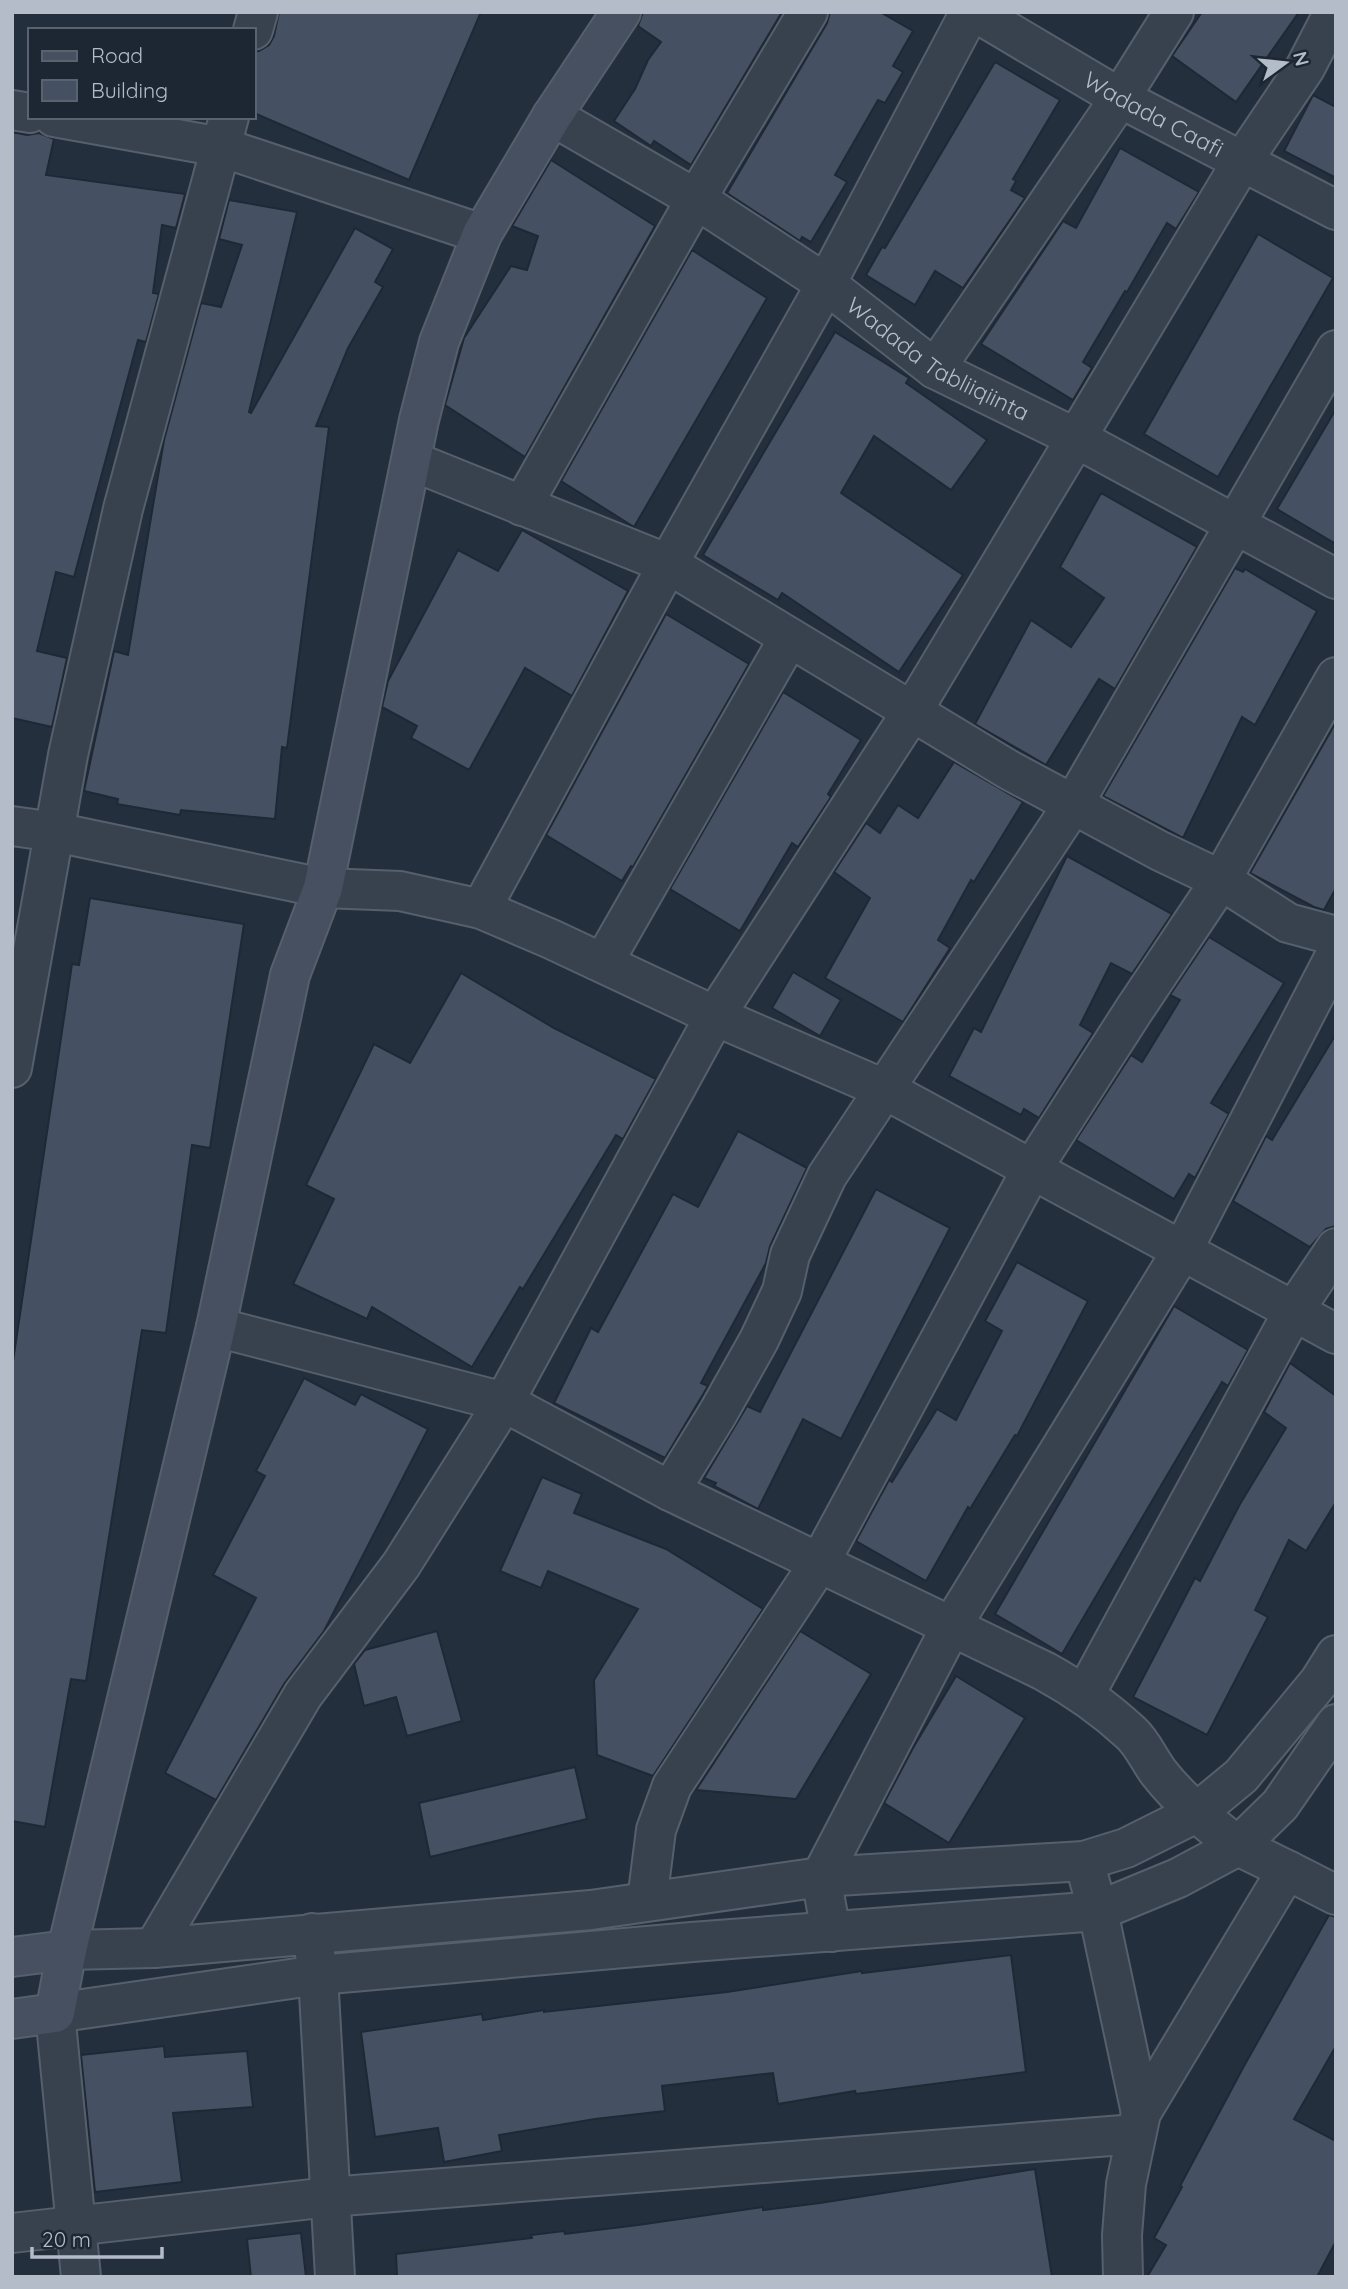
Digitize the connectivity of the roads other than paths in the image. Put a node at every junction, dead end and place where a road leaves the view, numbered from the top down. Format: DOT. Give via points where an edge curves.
graph roads {
  1 [pos="621,12"];
  2 [pos="808,12"];
  3 [pos="970,12"];
  4 [pos="975,12"];
  5 [pos="1174,12"];
  6 [pos="1334,12"];
  7 [pos="1120,98"];
  8 [pos="552,116"];
  9 [pos="77,119"];
  10 [pos="225,132"];
  11 [pos="1243,160"];
  12 [pos="696,199"];
  13 [pos="1336,210"];
  14 [pos="482,234"];
  15 [pos="826,284"];
  16 [pos="1336,350"];
  17 [pos="935,369"];
  18 [pos="1076,438"];
  19 [pos="412,461"];
  20 [pos="522,506"];
  21 [pos="1235,524"];
  22 [pos="668,564"];
  23 [pos="1336,579"];
  24 [pos="789,638"];
  25 [pos="1336,677"];
  26 [pos="913,710"];
  27 [pos="1074,803"];
  28 [pos="12,826"];
  29 [pos="55,832"];
  30 [pos="1221,880"];
  31 [pos="323,888"];
  32 [pos="481,909"];
  33 [pos="1336,936"];
  34 [pos="1336,954"];
  35 [pos="603,963"];
  36 [pos="716,1016"];
  37 [pos="12,1068"];
  38 [pos="884,1089"];
  39 [pos="1032,1169"];
  40 [pos="1336,1248"];
  41 [pos="1182,1251"];
  42 [pos="1293,1312"];
  43 [pos="216,1327"];
  44 [pos="1336,1334"];
  45 [pos="504,1402"];
  46 [pos="670,1491"];
  47 [pos="820,1562"];
  48 [pos="951,1627"];
  49 [pos="1336,1655"];
  50 [pos="1086,1694"];
  51 [pos="1336,1724"];
  52 [pos="1196,1813"];
  53 [pos="1238,1846"];
  54 [pos="1084,1861"];
  55 [pos="1287,1870"];
  56 [pos="821,1877"];
  57 [pos="1336,1895"];
  58 [pos="647,1901"];
  59 [pos="591,1910"];
  60 [pos="1098,1911"];
  61 [pos="831,1932"];
  62 [pos="312,1933"];
  63 [pos="155,1948"];
  64 [pos="67,1950"];
  65 [pos="596,1951"];
  66 [pos="12,1957"];
  67 [pos="318,1975"];
  68 [pos="55,2013"];
  69 [pos="12,2020"];
  70 [pos="1139,2124"];
  71 [pos="329,2197"];
  72 [pos="76,2224"];
  73 [pos="12,2233"];
  74 [pos="81,2277"];
  75 [pos="335,2277"];
  76 [pos="1124,2277"];
  1 -- 8 [label="main road"];
  2 -- 12 [label="street"];
  3 -- 15 [label="street"];
  4 -- 7 [label="street, Wadada Caafi"];
  5 -- 7 [label="street"];
  6 -- 11 [label="street" via="1305,68"];
  7 -- 11 [label="street, Wadada Caafi"];
  7 -- 17 [label="street"];
  8 -- 12 [label="street, Wadada Tabliiqiinta"];
  8 -- 14 [label="main road"];
  9 -- 10 [label="street"];
  10 -- 14 [label="street"];
  10 -- 29 [label="street" via="123,509"];
  11 -- 13 [label="street, Wadada Caafi"];
  11 -- 18 [label="street"];
  12 -- 15 [label="street, Wadada Tabliiqiinta"];
  12 -- 20 [label="street"];
  14 -- 19 [label="main road" via="439,342"];
  15 -- 17 [label="street, Wadada Tabliiqiinta"];
  15 -- 22 [label="street"];
  16 -- 21 [label="street"];
  17 -- 18 [label="street, Wadada Tabliiqiinta"];
  18 -- 21 [label="street, Wadada Tabliiqiinta"];
  18 -- 26 [label="street"];
  19 -- 20 [label="street"];
  19 -- 31 [label="main road"];
  20 -- 22 [label="street"];
  21 -- 23 [label="street, Wadada Tabliiqiinta"];
  21 -- 27 [label="street"];
  22 -- 24 [label="street"];
  22 -- 32 [label="street"];
  24 -- 26 [label="street"];
  24 -- 35 [label="street"];
  25 -- 30 [label="street"];
  26 -- 27 [label="street" via="1009,770"];
  26 -- 36 [label="street"];
  27 -- 30 [label="street"];
  27 -- 38 [label="street"];
  28 -- 29 [label="street"];
  29 -- 31 [label="street"];
  29 -- 37 [label="street"];
  30 -- 33 [label="street" via="1288,923"];
  30 -- 39 [label="street"];
  31 -- 32 [label="street" via="400,891"];
  31 -- 43 [label="main road" via="290,975"];
  32 -- 35 [label="street"];
  34 -- 41 [label="street"];
  35 -- 36 [label="street"];
  36 -- 38 [label="street"];
  36 -- 45 [label="street"];
  38 -- 39 [label="street"];
  38 -- 46 [label="street" via="827,1176 790,1255 782,1291 759,1340"];
  39 -- 41 [label="street"];
  39 -- 47 [label="street"];
  40 -- 42 [label="street"];
  41 -- 42 [label="street"];
  41 -- 48 [label="street"];
  42 -- 44 [label="street"];
  42 -- 50 [label="street"];
  43 -- 45 [label="street"];
  43 -- 64 [label="main road"];
  45 -- 46 [label="street"];
  45 -- 63 [label="street" via="401,1565 303,1695"];
  46 -- 47 [label="street"];
  47 -- 48 [label="street"];
  47 -- 58 [label="street" via="672,1786 656,1830"];
  48 -- 50 [label="street"];
  48 -- 56 [label="street"];
  49 -- 52 [label="street" via="1241,1776"];
  50 -- 52 [label="street" via="1134,1735 1158,1772"];
  51 -- 53 [label="street" via="1280,1805"];
  52 -- 53 [label="street"];
  52 -- 54 [label="street" via="1126,1847"];
  53 -- 55 [label="street"];
  53 -- 60 [label="street" via="1178,1878"];
  54 -- 56 [label="street"];
  54 -- 60 [label="street"];
  55 -- 57 [label="street"];
  55 -- 70 [label="street"];
  56 -- 58 [label="street"];
  56 -- 61 [label="street"];
  58 -- 59 [label="street"];
  59 -- 62 [label="street"];
  59 -- 65 [label="street"];
  60 -- 61 [label="street"];
  60 -- 70 [label="street"];
  61 -- 65 [label="street"];
  62 -- 63 [label="street"];
  62 -- 67 [label="street"];
  63 -- 64 [label="street"];
  64 -- 66 [label="main road"];
  64 -- 68 [label="main road"];
  65 -- 67 [label="street"];
  67 -- 68 [label="street"];
  67 -- 71 [label="street"];
  68 -- 69 [label="main road"];
  68 -- 72 [label="street"];
  70 -- 71 [label="street"];
  70 -- 76 [label="street" via="1126,2184"];
  71 -- 72 [label="street"];
  71 -- 75 [label="street"];
  72 -- 73 [label="street"];
  72 -- 74 [label="street"];
}
